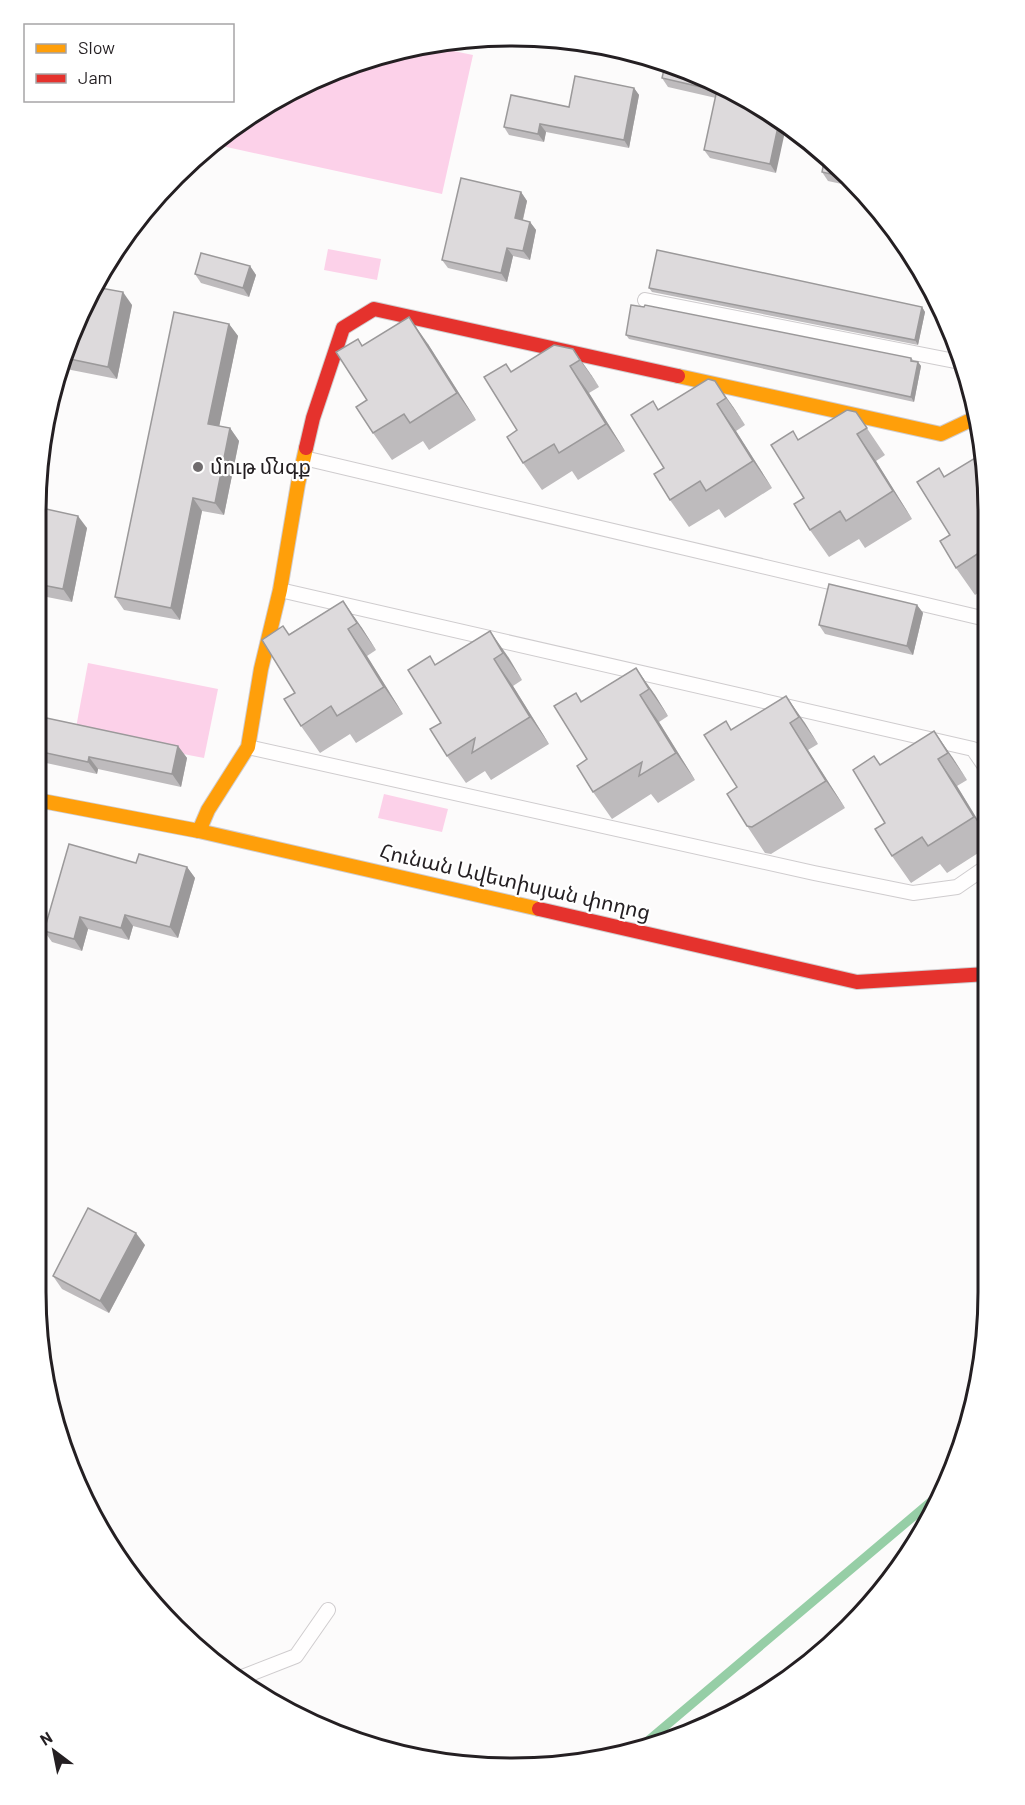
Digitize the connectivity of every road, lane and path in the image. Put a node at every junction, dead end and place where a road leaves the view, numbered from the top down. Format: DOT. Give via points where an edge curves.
graph roads {
  1 [pos="645,300"];
  2 [pos="953,361"];
  3 [pos="970,420"];
  4 [pos="304,458"];
  5 [pos="280,590"];
  6 [pos="978,616"];
  7 [pos="248,747"];
  8 [pos="978,756"];
  9 [pos="46,802"];
  10 [pos="199,831"];
  11 [pos="978,873"];
  12 [pos="978,975"];
  13 [pos="328,1610"];
  14 [pos="247,1675"];
  1 -- 2 [label="lane"];
  3 -- 4 [label="street" via="941,434 374,309 343,328"];
  4 -- 5 [label="street"];
  4 -- 6 [label="lane"];
  5 -- 7 [label="street"];
  5 -- 8 [label="lane" via="973,749"];
  7 -- 10 [label="street"];
  7 -- 11 [label="lane" via="913,893 957,887"];
  9 -- 10 [label="street, Հունան Ավետիսյան փողոց"];
  10 -- 12 [label="street, Հունան Ավետիսյան փողոց" via="857,982"];
  13 -- 14 [label="lane" via="296,1656"];
}
